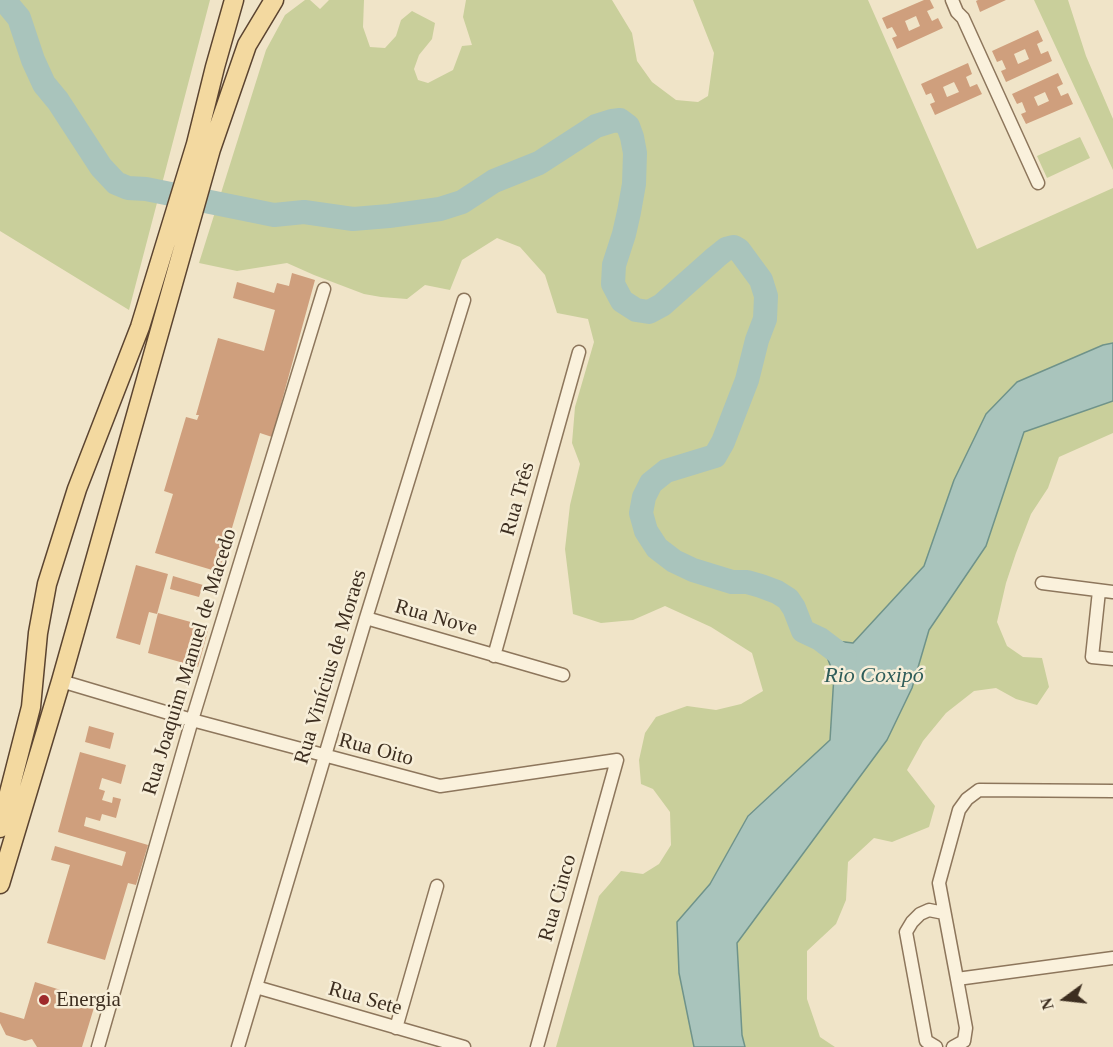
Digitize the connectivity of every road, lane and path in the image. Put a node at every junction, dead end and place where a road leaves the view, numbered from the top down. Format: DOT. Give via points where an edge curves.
graph roads {
  1 [pos="234,0"];
  2 [pos="274,0"];
  3 [pos="952,0"];
  4 [pos="204,147"];
  5 [pos="1038,183"];
  6 [pos="324,289"];
  7 [pos="464,300"];
  8 [pos="579,352"];
  9 [pos="1042,583"];
  10 [pos="1099,591"];
  11 [pos="1113,592"];
  12 [pos="366,618"];
  13 [pos="495,656"];
  14 [pos="1113,659"];
  15 [pos="563,675"];
  16 [pos="61,681"];
  17 [pos="192,720"];
  18 [pos="325,756"];
  19 [pos="617,760"];
  20 [pos="1113,791"];
  21 [pos="0,828"];
  22 [pos="0,884"];
  23 [pos="437,886"];
  24 [pos="944,912"];
  25 [pos="1113,958"];
  26 [pos="957,979"];
  27 [pos="256,987"];
  28 [pos="396,1028"];
  29 [pos="98,1047"];
  30 [pos="238,1047"];
  31 [pos="464,1047"];
  32 [pos="537,1047"];
  33 [pos="936,1047"];
  34 [pos="953,1047"];
  1 -- 4 [label="main road" via="215,67"];
  2 -- 4 [label="main road" via="247,45"];
  3 -- 5 [label="street"];
  4 -- 16 [label="main road" via="177,267"];
  4 -- 21 [label="main road" via="77,489 47,584 31,707"];
  6 -- 17 [label="street, Rua Joaquim Manuel de Macedo"];
  7 -- 12 [label="street, Rua Vinícius de Moraes"];
  8 -- 13 [label="street, Rua Três"];
  9 -- 10 [label="street"];
  10 -- 11 [label="street"];
  10 -- 14 [label="street" via="1092,657"];
  12 -- 13 [label="street, Rua Nove"];
  12 -- 18 [label="street, Rua Vinícius de Moraes"];
  13 -- 15 [label="street, Rua Nove"];
  16 -- 17 [label="street, Rua Oito"];
  16 -- 22 [label="main road"];
  17 -- 18 [label="street, Rua Oito"];
  17 -- 29 [label="street, Rua Joaquim Manuel de Macedo"];
  18 -- 19 [label="street, Rua Oito" via="440,786"];
  18 -- 27 [label="street, Rua Vinícius de Moraes"];
  19 -- 32 [label="street, Rua Cinco"];
  20 -- 24 [label="street" via="979,790 959,810 939,883"];
  23 -- 28 [label="street"];
  24 -- 26 [label="street"];
  24 -- 33 [label="street" via="929,910 920,914 906,932 926,1041"];
  25 -- 26 [label="street"];
  26 -- 34 [label="street" via="966,1028 964,1041"];
  27 -- 28 [label="street, Rua Sete"];
  27 -- 30 [label="street, Rua Vinícius de Moraes"];
  28 -- 31 [label="street, Rua Sete"];
}
